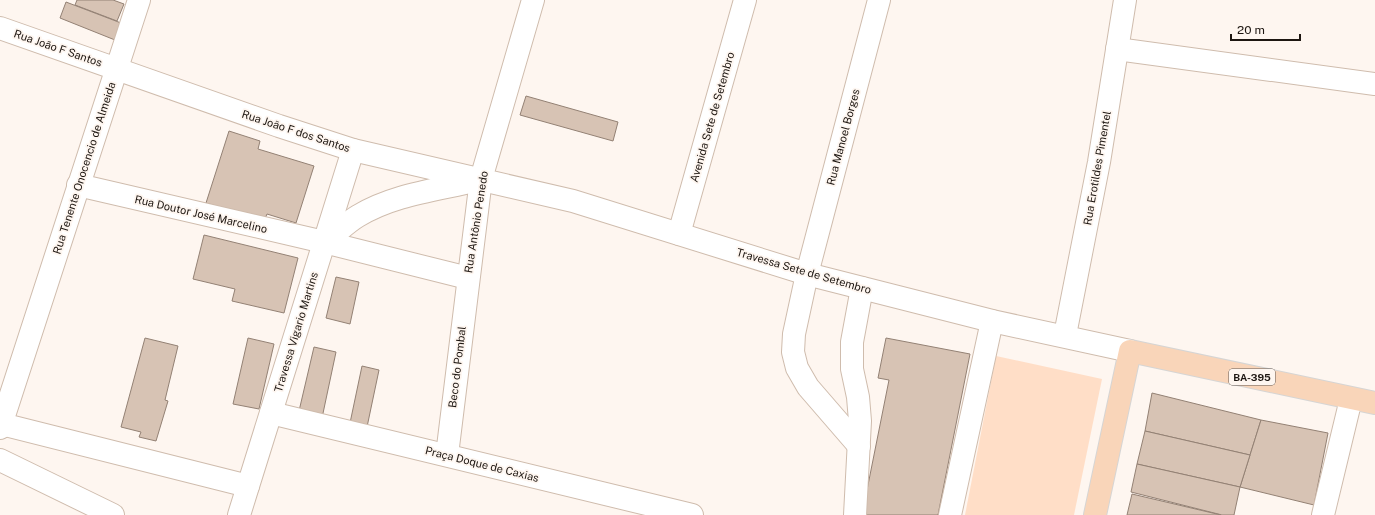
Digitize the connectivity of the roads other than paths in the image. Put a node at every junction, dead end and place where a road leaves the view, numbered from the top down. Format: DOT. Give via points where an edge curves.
graph roads {
  1 [pos="140,0"];
  2 [pos="745,0"];
  3 [pos="879,0"];
  4 [pos="1125,0"];
  5 [pos="530,1"];
  6 [pos="0,28"];
  7 [pos="1117,49"];
  8 [pos="116,68"];
  9 [pos="1375,84"];
  10 [pos="353,150"];
  11 [pos="481,179"];
  12 [pos="78,185"];
  13 [pos="679,234"];
  14 [pos="324,242"];
  15 [pos="807,274"];
  16 [pos="468,278"];
  17 [pos="862,288"];
  18 [pos="992,321"];
  19 [pos="1065,336"];
  20 [pos="1130,351"];
  21 [pos="1351,399"];
  22 [pos="1375,403"];
  23 [pos="271,413"];
  24 [pos="1,426"];
  25 [pos="859,446"];
  26 [pos="447,455"];
  27 [pos="0,460"];
  28 [pos="248,486"];
  29 [pos="113,515"];
  30 [pos="239,515"];
  31 [pos="692,515"];
  32 [pos="856,515"];
  33 [pos="950,515"];
  34 [pos="1095,515"];
  35 [pos="1323,515"];
  1 -- 8 [label="street, Rua Tenente Onocencio de Almeida"];
  2 -- 13 [label="street, Avenida Sete de Setembro"];
  3 -- 15 [label="street, Rua Manoel Borges"];
  4 -- 7 [label="street, Rua Erotildes Pimentel"];
  5 -- 11 [label="street, Rua Antônio Penedo"];
  6 -- 8 [label="street, Rua João F Santos"];
  7 -- 9 [label="street"];
  7 -- 19 [label="street, Rua Erotildes Pimentel" via="1099,162"];
  8 -- 10 [label="street, Rua João F dos Santos"];
  8 -- 12 [label="street, Rua Tenente Onocencio de Almeida"];
  10 -- 11 [label="street, Rua João F dos Santos"];
  10 -- 14 [label="street, Travessa Vigario Martins"];
  11 -- 13 [label="street, Travessa Sete de Setembro" via="573,201"];
  11 -- 14 [label="street" via="389,202 358,216"];
  11 -- 16 [label="street, Rua Antônio Penedo"];
  12 -- 14 [label="street, Rua Doutor José Marcelino"];
  12 -- 24 [label="street, Rua Tenente Onocencio de Almeida"];
  13 -- 15 [label="street, Travessa Sete de Setembro"];
  14 -- 16 [label="street, Rua Antônio Penedo"];
  14 -- 23 [label="street, Travessa Vigario Martins"];
  15 -- 17 [label="street, Travessa Sete de Setembro"];
  15 -- 25 [label="street, Rua Manoel Borges" via="794,334 793,352 797,368 808,387"];
  16 -- 26 [label="street, Beco do Pombal"];
  17 -- 18 [label="street, Travessa Sete de Setembro"];
  17 -- 25 [label="street" via="852,342 852,369 860,421"];
  18 -- 19 [label="street, Travessa Sete de Setembro"];
  18 -- 33 [label="street"];
  19 -- 20 [label="street, Travessa Sete de Setembro"];
  20 -- 21 [label="main road, BA-395"];
  20 -- 34 [label="main road"];
  21 -- 22 [label="main road, BA-395"];
  21 -- 35 [label="street"];
  23 -- 26 [label="street, Praça Doque de Caxias"];
  23 -- 28 [label="street, Travessa Vigario Martins"];
  24 -- 28 [label="street"];
  25 -- 32 [label="street"];
  26 -- 31 [label="street, Praça Doque de Caxias"];
  27 -- 29 [label="street"];
  28 -- 30 [label="street, Travessa Vigario Martins"];
}
